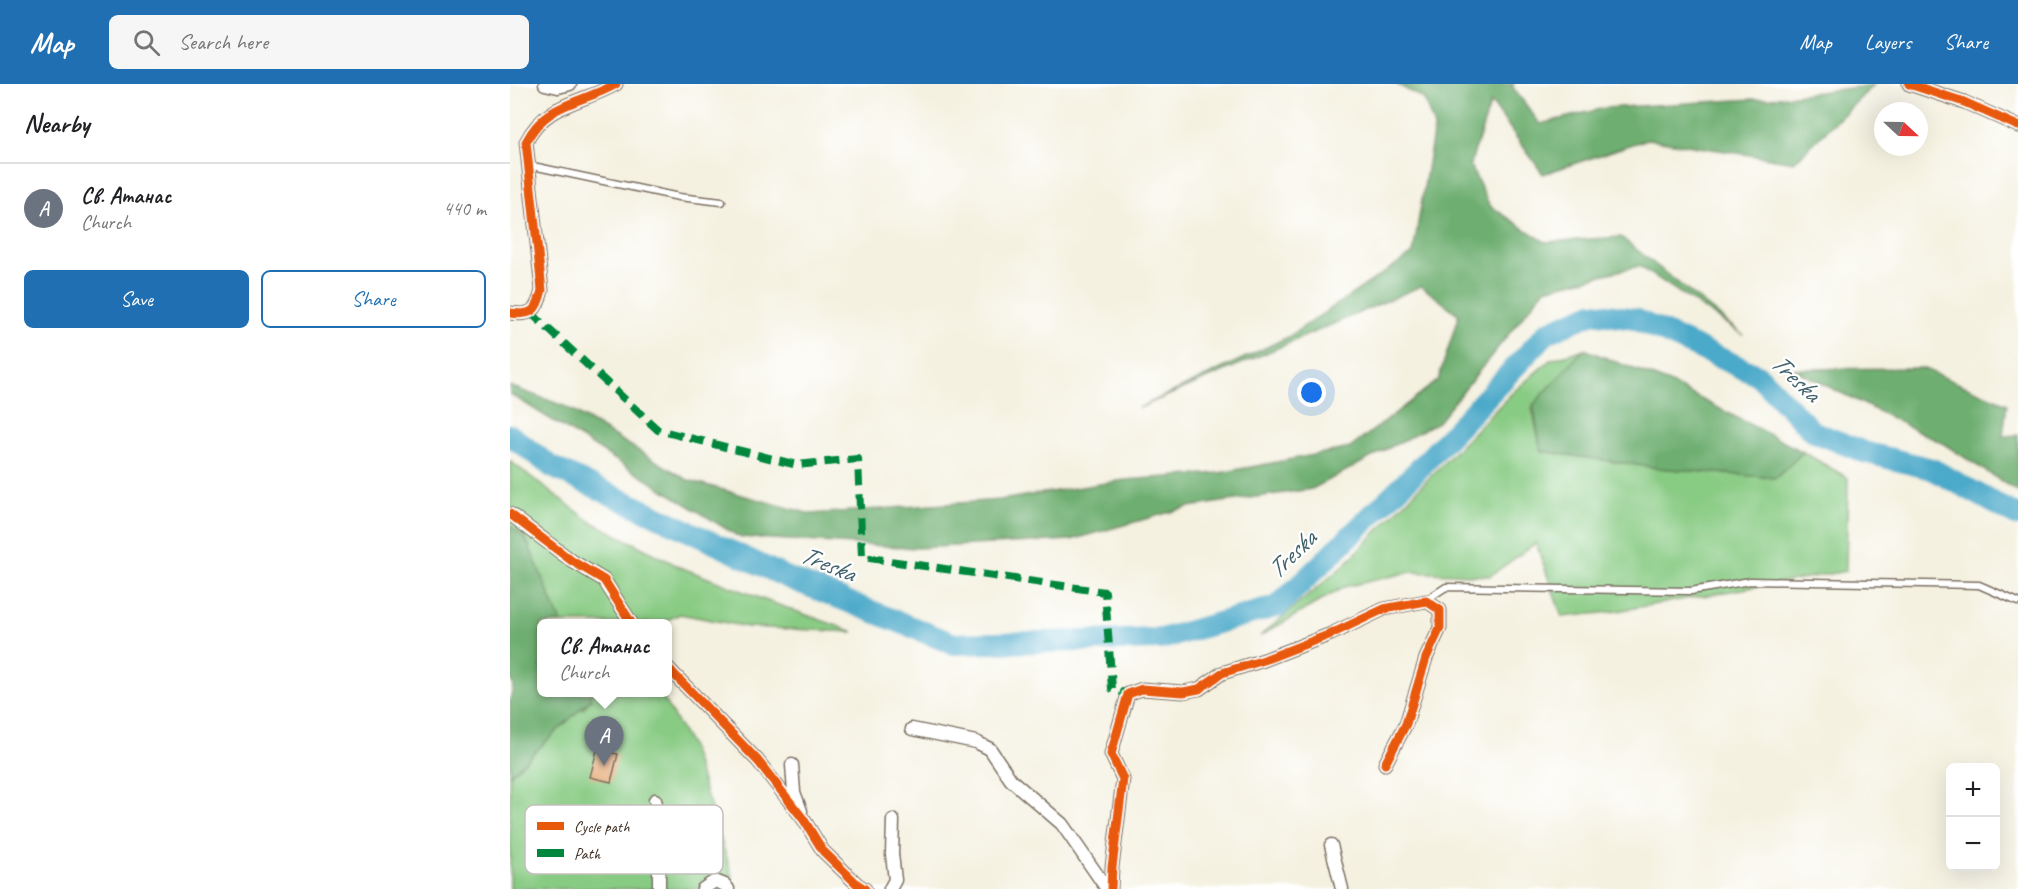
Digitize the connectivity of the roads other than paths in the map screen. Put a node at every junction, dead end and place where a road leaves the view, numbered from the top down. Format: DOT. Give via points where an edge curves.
graph roads {
  1 [pos="545,84"];
  2 [pos="570,84"];
  3 [pos="616,84"];
  4 [pos="1909,84"];
  5 [pos="2018,126"];
  6 [pos="528,165"];
  7 [pos="722,202"];
  8 [pos="510,313"];
  9 [pos="510,514"];
  10 [pos="1426,601"];
  11 [pos="2018,602"];
  12 [pos="629,619"];
  13 [pos="672,672"];
  14 [pos="912,729"];
  15 [pos="1385,764"];
  16 [pos="792,765"];
  17 [pos="655,800"];
  18 [pos="656,805"];
  19 [pos="804,820"];
  20 [pos="893,820"];
  21 [pos="1330,845"];
  22 [pos="703,889"];
  23 [pos="728,889"];
  24 [pos="865,889"];
  25 [pos="890,889"];
  26 [pos="1109,889"];
  27 [pos="1342,889"];
  1 -- 2 [label="street"];
  3 -- 6 [label="street" via="562,107 536,124 526,142"];
  4 -- 5 [label="street"];
  6 -- 7 [label="lane" via="679,197"];
  6 -- 8 [label="street" via="542,290 539,304 533,310 527,314"];
  9 -- 12 [label="street" via="604,580"];
  10 -- 11 [label="lane" via="1446,587 1691,591 1750,581 1980,585"];
  10 -- 15 [label="street" via="1440,610 1440,628 1426,658 1406,724"];
  10 -- 26 [label="street" via="1384,609 1320,639 1222,673 1198,689 1142,689 1128,694 1111,754 1123,779"];
  13 -- 19 [label="street" via="758,761"];
  14 -- 26 [label="street" via="976,742 990,749 1011,780 1062,824"];
  16 -- 19 [label="street" via="794,792"];
  17 -- 18 [label="street"];
  19 -- 24 [label="street" via="823,851"];
  20 -- 25 [label="street" via="895,880"];
  21 -- 27 [label="street"];
  22 -- 23 [label="street" via="716,881"];
}
